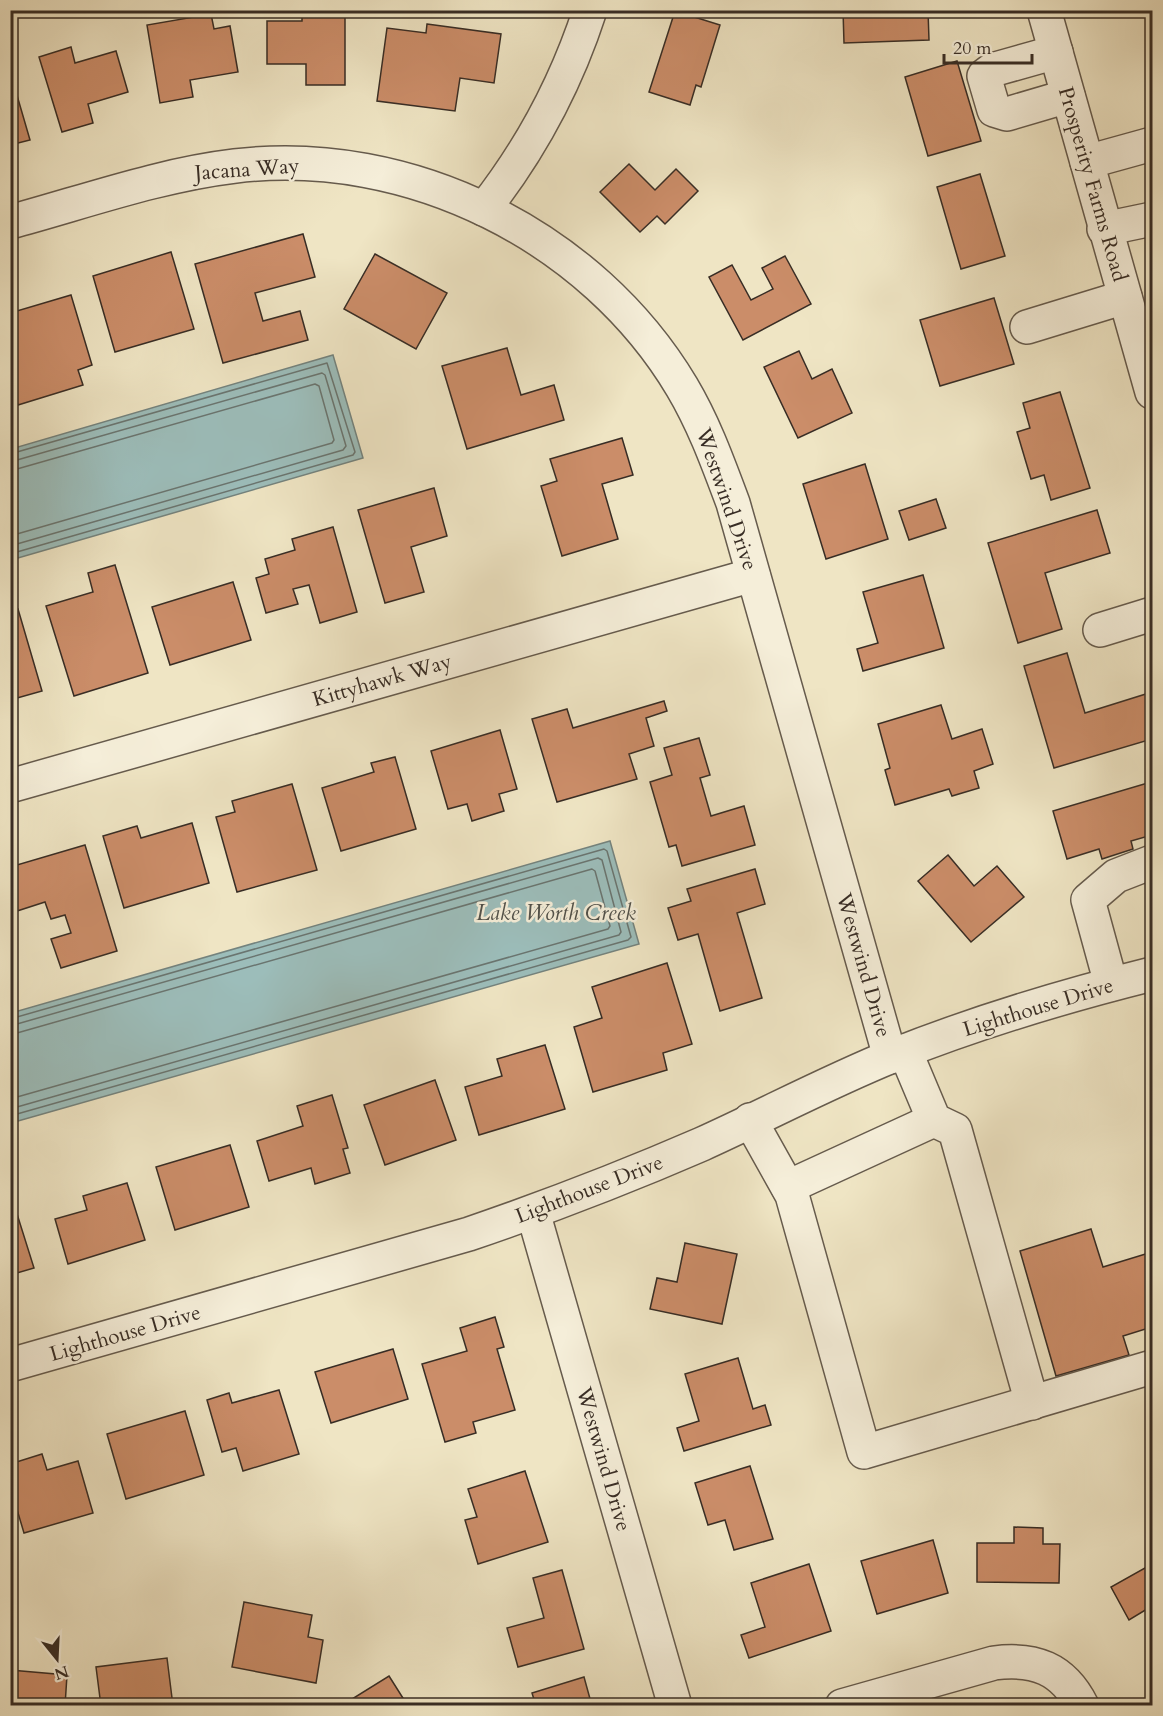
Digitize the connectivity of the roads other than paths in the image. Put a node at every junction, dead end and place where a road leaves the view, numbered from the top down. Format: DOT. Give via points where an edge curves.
graph roads {
  1 [pos="590,10"];
  2 [pos="1044,10"];
  3 [pos="1056,52"];
  4 [pos="1068,96"];
  5 [pos="1152,144"];
  6 [pos="1087,162"];
  7 [pos="484,209"];
  8 [pos="1152,219"];
  9 [pos="10,222"];
  10 [pos="1104,229"];
  11 [pos="1125,297"];
  12 [pos="1027,327"];
  13 [pos="1151,381"];
  14 [pos="753,575"];
  15 [pos="1152,614"];
  16 [pos="1100,630"];
  17 [pos="10,786"];
  18 [pos="1152,862"];
  19 [pos="1152,974"];
  20 [pos="1111,984"];
  21 [pos="897,1054"];
  22 [pos="750,1120"];
  23 [pos="934,1120"];
  24 [pos="788,1187"];
  25 [pos="533,1212"];
  26 [pos="10,1365"];
  27 [pos="1152,1367"];
  28 [pos="1032,1403"];
  29 [pos="675,1706"];
  30 [pos="842,1706"];
  31 [pos="1082,1706"];
  1 -- 7 [label="street" via="574,59 543,123"];
  2 -- 3 [label="street, Prosperity Farms Road"];
  3 -- 4 [label="street, Prosperity Farms Road"];
  3 -- 4 [label="street" via="992,70 984,76 994,110 1006,114"];
  4 -- 6 [label="street, Prosperity Farms Road"];
  5 -- 6 [label="street"];
  6 -- 10 [label="street, Prosperity Farms Road"];
  7 -- 9 [label="street, Jacana Way" via="405,179 342,167 279,163 186,173"];
  7 -- 14 [label="street, Westwind Drive" via="533,236 584,273 644,334 681,386 711,443"];
  8 -- 10 [label="street"];
  10 -- 11 [label="street, Prosperity Farms Road"];
  11 -- 12 [label="street"];
  11 -- 13 [label="street, Prosperity Farms Road"];
  14 -- 17 [label="street, Kittyhawk Way"];
  14 -- 21 [label="street, Westwind Drive"];
  15 -- 16 [label="street"];
  18 -- 20 [label="street" via="1116,876 1088,900"];
  19 -- 20 [label="street, Lighthouse Drive"];
  20 -- 21 [label="street, Lighthouse Drive" via="968,1026"];
  21 -- 22 [label="street, Lighthouse Drive"];
  21 -- 23 [label="street, Westwind Drive"];
  22 -- 24 [label="street"];
  22 -- 25 [label="street, Lighthouse Drive"];
  23 -- 24 [label="street"];
  23 -- 28 [label="street" via="955,1130"];
  24 -- 28 [label="street" via="864,1452"];
  25 -- 26 [label="street, Lighthouse Drive" via="469,1234"];
  25 -- 29 [label="street, Westwind Drive"];
  27 -- 28 [label="street"];
  30 -- 31 [label="street" via="994,1663 1018,1660 1040,1665 1060,1676"];
}
